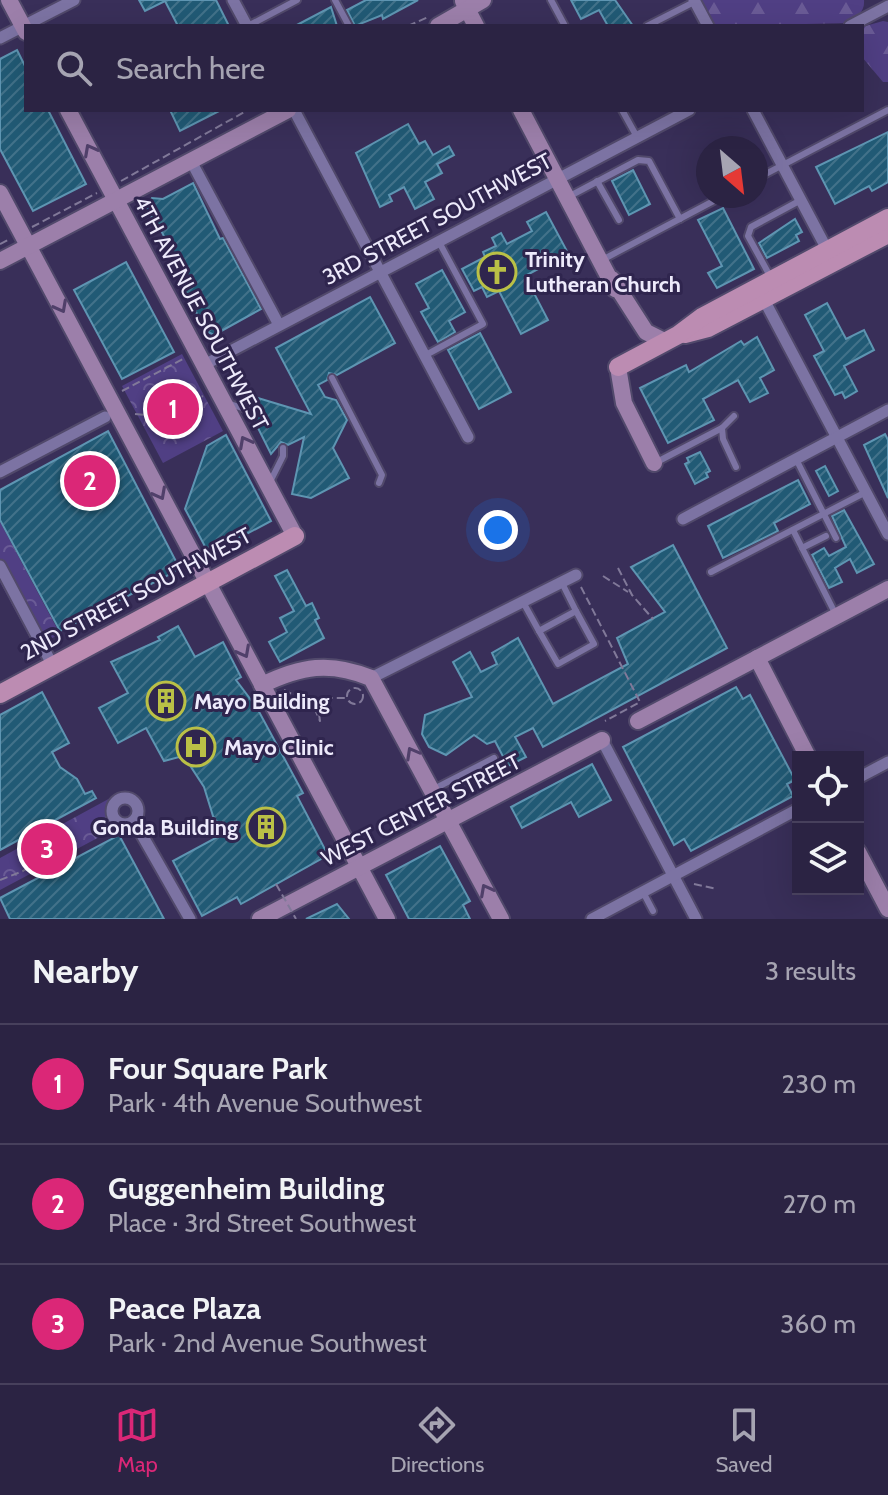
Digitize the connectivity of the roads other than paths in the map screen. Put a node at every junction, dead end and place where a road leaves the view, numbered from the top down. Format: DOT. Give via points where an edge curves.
graph roads {
  1 [pos="9,0"];
  2 [pos="74,0"];
  3 [pos="233,0"];
  4 [pos="297,0"];
  5 [pos="335,0"];
  6 [pos="483,0"];
  7 [pos="551,0"];
  8 [pos="694,1"];
  9 [pos="888,6"];
  10 [pos="461,8"];
  11 [pos="33,24"];
  12 [pos="247,24"];
  13 [pos="252,24"];
  14 [pos="348,24"];
  15 [pos="429,24"];
  16 [pos="441,24"];
  17 [pos="474,24"];
  18 [pos="564,24"];
  19 [pos="651,24"];
  20 [pos="707,24"];
  21 [pos="854,24"];
  22 [pos="24,29"];
  23 [pos="0,38"];
  24 [pos="888,110"];
  25 [pos="69,112"];
  26 [pos="263,112"];
  27 [pos="287,112"];
  28 [pos="292,112"];
  29 [pos="522,112"];
  30 [pos="623,112"];
  31 [pos="685,112"];
  32 [pos="754,112"];
  33 [pos="637,137"];
  34 [pos="191,161"];
  35 [pos="782,165"];
  36 [pos="768,173"];
  37 [pos="558,178"];
  38 [pos="597,181"];
  39 [pos="112,192"];
  40 [pos="0,193"];
  41 [pos="568,197"];
  42 [pos="801,200"];
  43 [pos="701,208"];
  44 [pos="888,218"];
  45 [pos="680,219"];
  46 [pos="619,220"];
  47 [pos="888,234"];
  48 [pos="24,239"];
  49 [pos="439,241"];
  50 [pos="0,247"];
  51 [pos="831,256"];
  52 [pos="602,260"];
  53 [pos="0,261"];
  54 [pos="380,272"];
  55 [pos="764,289"];
  56 [pos="279,325"];
  57 [pos="672,339"];
  58 [pos="424,356"];
  59 [pos="204,365"];
  60 [pos="618,367"];
  61 [pos="332,378"];
  62 [pos="224,401"];
  63 [pos="888,410"];
  64 [pos="254,412"];
  65 [pos="734,416"];
  66 [pos="105,417"];
  67 [pos="722,428"];
  68 [pos="468,437"];
  69 [pos="837,437"];
  70 [pos="283,448"];
  71 [pos="796,459"];
  72 [pos="654,463"];
  73 [pos="736,467"];
  74 [pos="0,472"];
  75 [pos="379,483"];
  76 [pos="268,485"];
  77 [pos="866,492"];
  78 [pos="824,514"];
  79 [pos="683,519"];
  80 [pos="793,530"];
  81 [pos="888,534"];
  82 [pos="295,536"];
  83 [pos="826,536"];
  84 [pos="836,538"];
  85 [pos="802,548"];
  86 [pos="0,566"];
  87 [pos="711,572"];
  88 [pos="579,581"];
  89 [pos="207,583"];
  90 [pos="562,583"];
  91 [pos="888,589"];
  92 [pos="523,602"];
  93 [pos="576,611"];
  94 [pos="837,616"];
  95 [pos="539,631"];
  96 [pos="757,658"];
  97 [pos="53,666"];
  98 [pos="371,678"];
  99 [pos="262,685"];
  100 [pos="0,694"];
  101 [pos="638,721"];
  102 [pos="602,740"];
  103 [pos="805,751"];
  104 [pos="494,758"];
  105 [pos="888,762"];
  106 [pos="864,775"];
  107 [pos="432,790"];
  108 [pos="792,812"];
  109 [pos="134,821"];
  110 [pos="449,821"];
  111 [pos="864,863"];
  112 [pos="359,867"];
  113 [pos="673,876"];
  114 [pos="370,889"];
  115 [pos="643,892"];
  116 [pos="888,909"];
  117 [pos="653,911"];
  118 [pos="190,919"];
  119 [pos="260,919"];
  120 [pos="374,919"];
  121 [pos="387,919"];
  122 [pos="501,919"];
  123 [pos="592,919"];
  124 [pos="696,919"];
  1 -- 22 [label="street"];
  2 -- 11 [label="street"];
  3 -- 12 [label="street"];
  4 -- 13 [label="lane"];
  5 -- 14 [label="lane"];
  6 -- 10 [label="street"];
  7 -- 18 [label="lane"];
  8 -- 19 [label="lane"];
  8 -- 20 [label="street"];
  9 -- 21 [label="street"];
  10 -- 15 [label="street"];
  10 -- 16 [label="street"];
  10 -- 17 [label="street"];
  22 -- 23 [label="street"];
  24 -- 35 [label="lane"];
  39 -- 25 [label="street, 4TH AVENUE SOUTHWEST, one-way"];
  26 -- 39 [label="street"];
  27 -- 34 [label="street"];
  28 -- 54 [label="street"];
  29 -- 37 [label="street"];
  30 -- 33 [label="lane"];
  31 -- 33 [label="street, 3RD STREET SOUTHWEST"];
  32 -- 35 [label="street"];
  33 -- 37 [label="street, 3RD STREET SOUTHWEST"];
  34 -- 39 [label="street"];
  34 -- 56 [label="street"];
  35 -- 36 [label="lane"];
  35 -- 42 [label="street"];
  37 -- 41 [label="street"];
  37 -- 49 [label="street, 3RD STREET SOUTHWEST"];
  38 -- 41 [label="lane"];
  38 -- 45 [label="lane" via="638,160 649,161"];
  38 -- 46 [label="lane"];
  39 -- 48 [label="street"];
  39 -- 59 [label="street, 4TH AVENUE SOUTHWEST"];
  40 -- 48 [label="street"];
  41 -- 52 [label="street"];
  42 -- 51 [label="street"];
  42 -- 55 [label="lane" via="751,227 748,236"];
  43 -- 45 [label="lane"];
  44 -- 51 [label="main road"];
  45 -- 52 [label="lane"];
  47 -- 51 [label="main road"];
  48 -- 50 [label="street"];
  48 -- 53 [label="street"];
  48 -- 89 [label="street, one-way"];
  49 -- 54 [label="street, 3RD STREET SOUTHWEST"];
  49 -- 58 [label="lane" via="483,324"];
  51 -- 55 [label="main road"];
  52 -- 57 [label="street" via="646,332"];
  54 -- 56 [label="street, 3RD STREET SOUTHWEST"];
  54 -- 58 [label="street"];
  55 -- 57 [label="main road" via="701,331"];
  55 -- 69 [label="street"];
  56 -- 59 [label="street, 3RD STREET SOUTHWEST"];
  57 -- 60 [label="main road"];
  58 -- 68 [label="street"];
  59 -- 62 [label="street, 4TH AVENUE SOUTHWEST"];
  60 -- 72 [label="street" via="624,403"];
  61 -- 75 [label="lane" via="382,475"];
  62 -- 64 [label="lane"];
  76 -- 62 [label="street, 4TH AVENUE SOUTHWEST, one-way"];
  63 -- 69 [label="street"];
  65 -- 67 [label="lane"];
  66 -- 74 [label="street"];
  67 -- 72 [label="lane"];
  67 -- 73 [label="lane"];
  69 -- 71 [label="street"];
  69 -- 77 [label="street"];
  70 -- 76 [label="lane"];
  71 -- 78 [label="lane"];
  71 -- 79 [label="street"];
  76 -- 82 [label="street, 4TH AVENUE SOUTHWEST"];
  77 -- 78 [label="lane"];
  77 -- 81 [label="street"];
  78 -- 80 [label="lane"];
  78 -- 84 [label="lane"];
  80 -- 85 [label="lane"];
  80 -- 87 [label="lane"];
  82 -- 89 [label="main road, 2ND STREET SOUTHWEST"];
  83 -- 85 [label="lane"];
  85 -- 94 [label="lane"];
  86 -- 97 [label="street"];
  88 -- 90 [label="street"];
  89 -- 97 [label="main road, 2ND STREET SOUTHWEST"];
  89 -- 99 [label="street, one-way"];
  90 -- 92 [label="street"];
  90 -- 93 [label="lane"];
  91 -- 94 [label="street"];
  92 -- 95 [label="lane"];
  92 -- 98 [label="street"];
  93 -- 95 [label="lane"];
  93 -- 95 [label="lane" via="594,644 558,664"];
  94 -- 96 [label="street"];
  96 -- 101 [label="street"];
  96 -- 103 [label="street"];
  97 -- 100 [label="main road, 2ND STREET SOUTHWEST"];
  98 -- 99 [label="street" via="321,666"];
  107 -- 98 [label="street, one-way"];
  99 -- 112 [label="street"];
  102 -- 110 [label="street, WEST CENTER STREET"];
  102 -- 113 [label="street"];
  104 -- 107 [label="lane"];
  105 -- 106 [label="street"];
  107 -- 110 [label="street"];
  108 -- 113 [label="street"];
  109 -- 118 [label="street"];
  110 -- 112 [label="street, WEST CENTER STREET"];
  122 -- 110 [label="street, one-way"];
  111 -- 116 [label="street"];
  112 -- 114 [label="street"];
  112 -- 119 [label="street, WEST CENTER STREET"];
  113 -- 115 [label="street"];
  113 -- 124 [label="street"];
  114 -- 120 [label="lane"];
  114 -- 121 [label="street"];
  115 -- 117 [label="lane"];
  115 -- 123 [label="street"];
}
